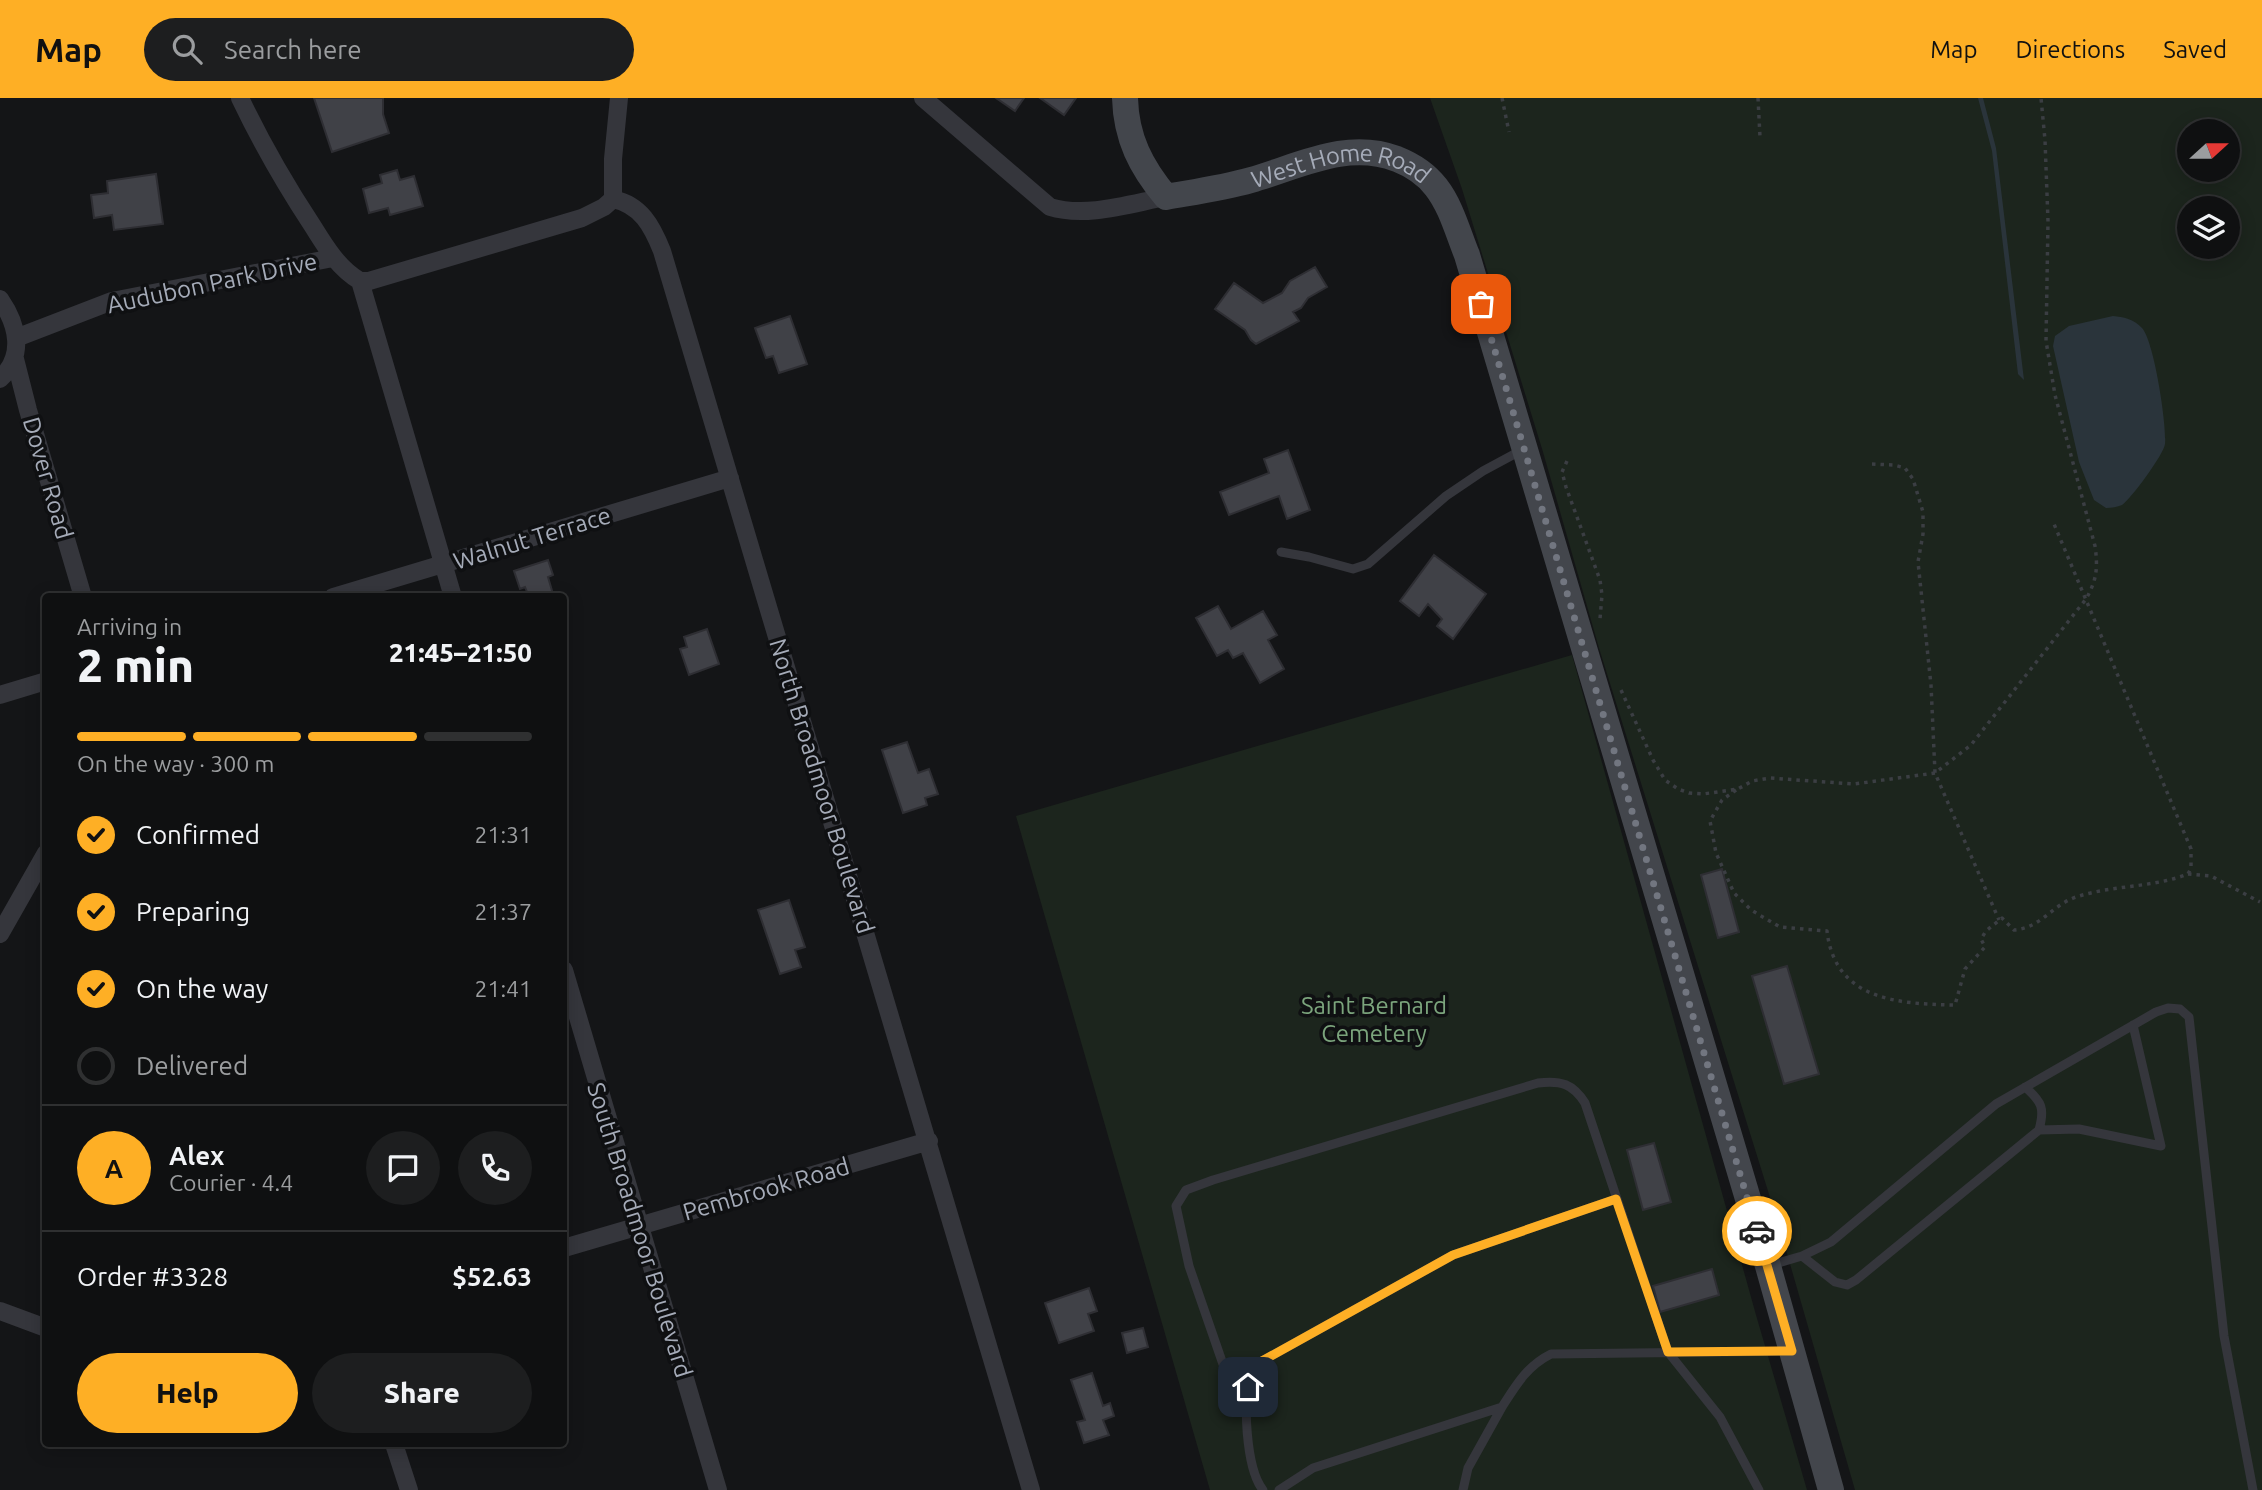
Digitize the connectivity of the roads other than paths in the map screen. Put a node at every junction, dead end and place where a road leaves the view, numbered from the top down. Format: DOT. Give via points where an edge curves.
graph roads {
  1 [pos="240,98"];
  2 [pos="619,98"];
  3 [pos="923,98"];
  4 [pos="1125,98"];
  5 [pos="1166,197"];
  6 [pos="613,199"];
  7 [pos="333,258"];
  8 [pos="360,281"];
  9 [pos="0,299"];
  10 [pos="16,338"];
  11 [pos="16,359"];
  12 [pos="0,379"];
  13 [pos="1524,449"];
  14 [pos="730,478"];
  15 [pos="1281,552"];
  16 [pos="444,564"];
  17 [pos="82,593"];
  18 [pos="346,593"];
  19 [pos="452,593"];
  20 [pos="42,682"];
  21 [pos="0,695"];
  22 [pos="42,860"];
  23 [pos="0,934"];
  24 [pos="567,980"];
  25 [pos="2133,1025"];
  26 [pos="2025,1087"];
  27 [pos="2039,1130"];
  28 [pos="929,1142"];
  29 [pos="1616,1199"];
  30 [pos="639,1226"];
  31 [pos="567,1247"];
  32 [pos="1802,1256"];
  33 [pos="1768,1266"];
  34 [pos="0,1311"];
  35 [pos="42,1327"];
  36 [pos="1792,1351"];
  37 [pos="1668,1352"];
  38 [pos="1248,1387"];
  39 [pos="1502,1407"];
  40 [pos="395,1447"];
  41 [pos="408,1490"];
  42 [pos="718,1490"];
  43 [pos="1031,1490"];
  44 [pos="1263,1490"];
  45 [pos="1279,1490"];
  46 [pos="1463,1490"];
  47 [pos="1759,1490"];
  48 [pos="1831,1490"];
  49 [pos="2253,1490"];
  1 -- 7 [label="street" via="262,144"];
  2 -- 6 [label="street"];
  3 -- 5 [label="street" via="1050,207 1066,212 1092,210"];
  4 -- 5 [label="street" via="1135,150"];
  5 -- 13 [label="street, West Home Road" via="1360,151 1387,155 1424,174 1447,204 1467,255"];
  6 -- 8 [label="street" via="582,218"];
  6 -- 14 [label="street, North Broadmoor Boulevard" via="636,208 654,232"];
  7 -- 8 [label="street"];
  7 -- 10 [label="street, Audubon Park Drive" via="112,301"];
  8 -- 16 [label="street"];
  9 -- 10 [label="street"];
  10 -- 11 [label="street"];
  11 -- 12 [label="street"];
  11 -- 17 [label="street, Dover Road"];
  13 -- 15 [label="lane" via="1446,496 1361,567"];
  13 -- 33 [label="street, West Home Road"];
  14 -- 16 [label="street, Walnut Terrace"];
  14 -- 28 [label="street, North Broadmoor Boulevard"];
  16 -- 18 [label="street, Walnut Terrace"];
  16 -- 19 [label="street"];
  20 -- 21 [label="street"];
  22 -- 23 [label="street"];
  24 -- 30 [label="street, South Broadmoor Boulevard"];
  25 -- 26 [label="lane"];
  25 -- 27 [label="lane" via="2161,1146 2079,1129"];
  25 -- 49 [label="lane" via="2168,1009 2180,1009 2189,1017 2224,1336"];
  26 -- 27 [label="lane" via="2041,1104 2044,1114"];
  26 -- 32 [label="lane" via="1996,1104 1831,1242"];
  27 -- 32 [label="lane" via="1847,1285 1835,1282"];
  28 -- 30 [label="street, Pembrook Road"];
  28 -- 43 [label="street, North Broadmoor Boulevard"];
  29 -- 37 [label="lane"];
  29 -- 38 [label="lane" via="1453,1255 1262,1361 1252,1371"];
  29 -- 38 [label="lane" via="1585,1103 1567,1083 1552,1081 1186,1190 1176,1206 1189,1266 1225,1370"];
  30 -- 31 [label="street, Pembrook Road"];
  30 -- 42 [label="street, South Broadmoor Boulevard"];
  32 -- 33 [label="lane"];
  33 -- 36 [label="street, West Home Road"];
  34 -- 35 [label="street"];
  36 -- 37 [label="lane"];
  36 -- 48 [label="street, West Home Road"];
  37 -- 39 [label="lane" via="1551,1354 1521,1377"];
  37 -- 47 [label="lane" via="1720,1417"];
  38 -- 44 [label="lane" via="1247,1441 1251,1465"];
  39 -- 45 [label="lane" via="1313,1468"];
  39 -- 46 [label="lane" via="1468,1468"];
  40 -- 41 [label="street"];
}
